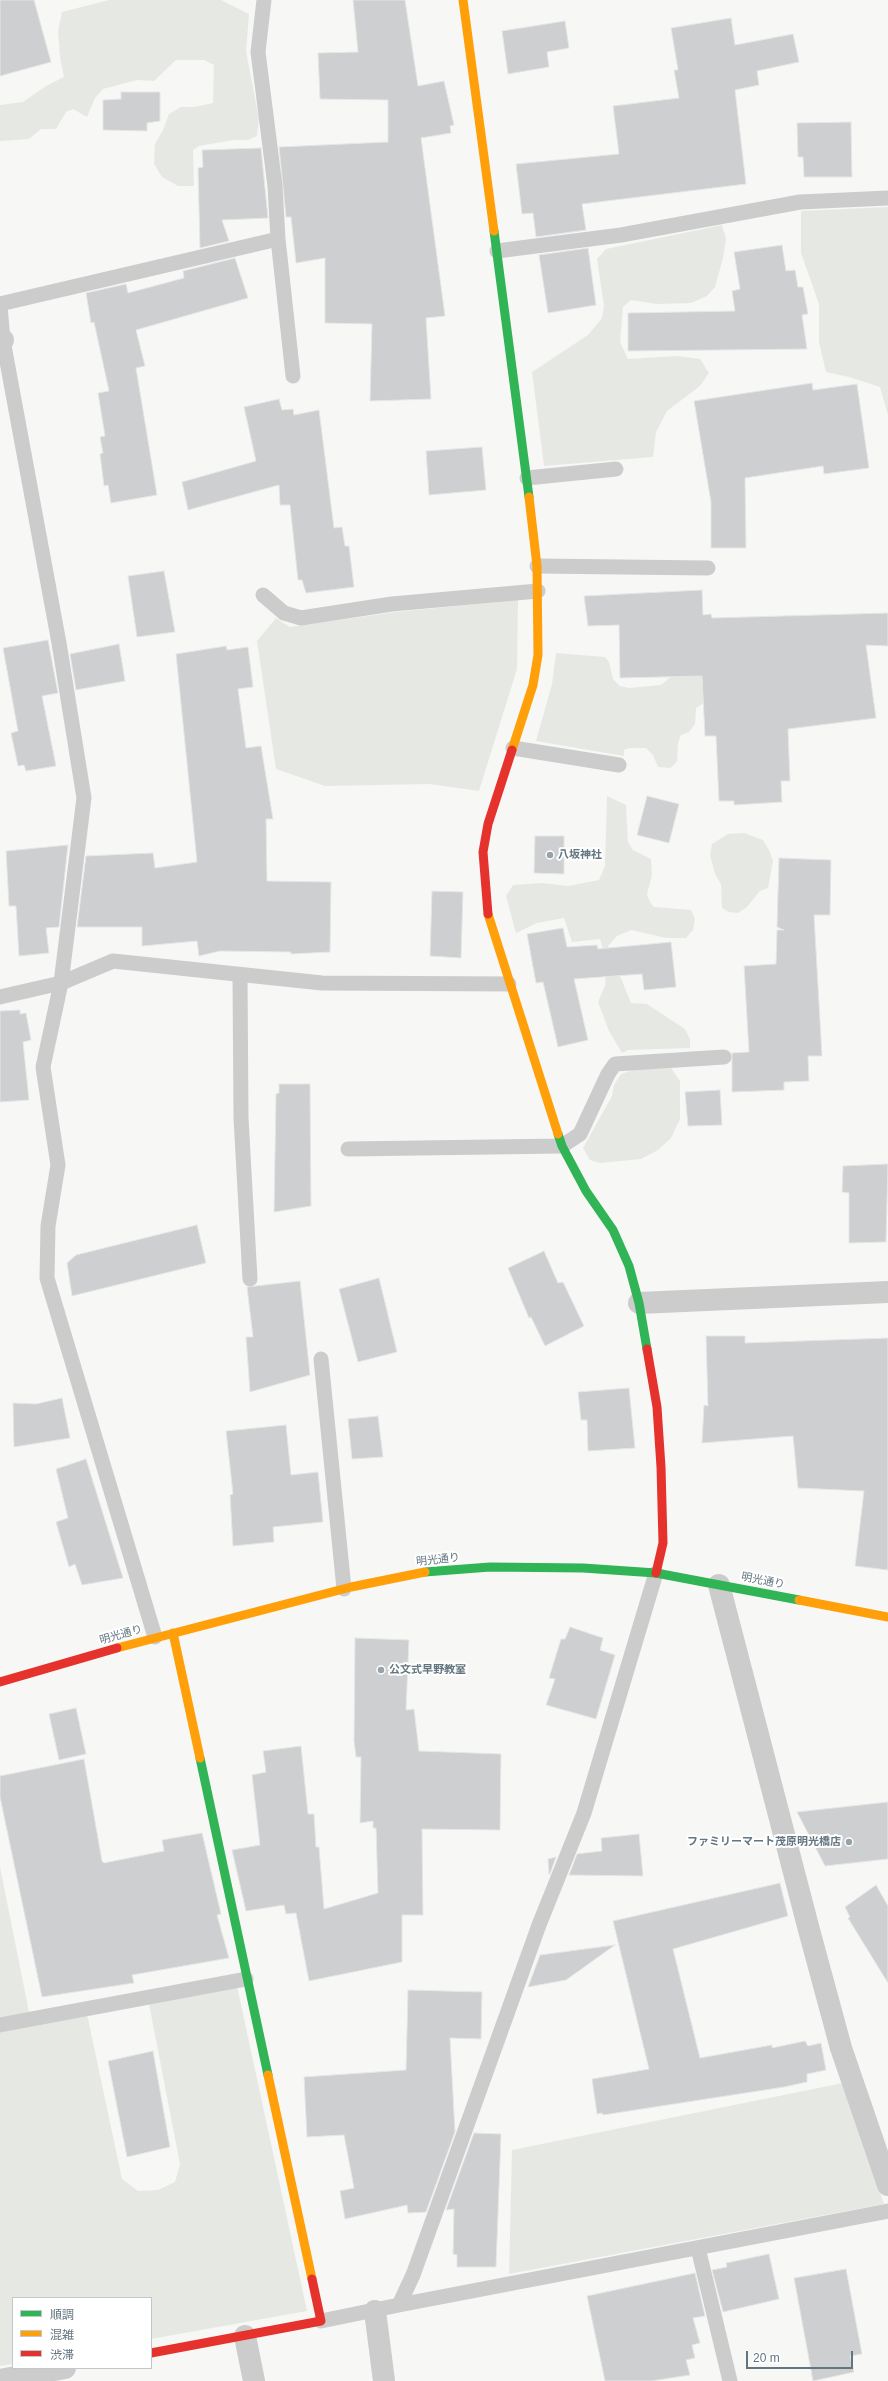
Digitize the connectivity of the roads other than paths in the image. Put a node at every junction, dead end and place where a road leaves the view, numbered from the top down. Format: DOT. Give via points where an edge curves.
graph roads {
  1 [pos="264,0"];
  2 [pos="463,0"];
  3 [pos="888,198"];
  4 [pos="278,239"];
  5 [pos="496,251"];
  6 [pos="0,305"];
  7 [pos="2,340"];
  8 [pos="293,376"];
  9 [pos="616,469"];
  10 [pos="527,478"];
  11 [pos="537,566"];
  12 [pos="708,568"];
  13 [pos="538,592"];
  14 [pos="263,595"];
  15 [pos="513,748"];
  16 [pos="620,765"];
  17 [pos="240,976"];
  18 [pos="61,983"];
  19 [pos="509,984"];
  20 [pos="0,997"];
  21 [pos="724,1057"];
  22 [pos="562,1146"];
  23 [pos="348,1149"];
  24 [pos="250,1279"];
  25 [pos="888,1292"];
  26 [pos="639,1303"];
  27 [pos="321,1359"];
  28 [pos="656,1573"];
  29 [pos="719,1585"];
  30 [pos="344,1589"];
  31 [pos="888,1617"];
  32 [pos="173,1633"];
  33 [pos="155,1637"];
  34 [pos="0,1682"];
  35 [pos="246,1979"];
  36 [pos="0,2024"];
  37 [pos="888,2185"];
  38 [pos="888,2212"];
  39 [pos="698,2248"];
  40 [pos="398,2305"];
  41 [pos="375,2311"];
  42 [pos="321,2321"];
  43 [pos="245,2336"];
  44 [pos="152,2352"];
  45 [pos="55,2373"];
  46 [pos="0,2380"];
  47 [pos="254,2381"];
  48 [pos="384,2381"];
  49 [pos="730,2381"];
  1 -- 4 [label="lane" via="258,52 275,186"];
  2 -- 5 [label="street"];
  3 -- 5 [label="lane" via="800,202 621,235"];
  4 -- 6 [label="lane"];
  4 -- 8 [label="lane"];
  5 -- 10 [label="street"];
  6 -- 7 [label="lane"];
  7 -- 18 [label="lane" via="59,643 84,798"];
  9 -- 10 [label="lane"];
  10 -- 11 [label="street"];
  11 -- 12 [label="lane"];
  11 -- 13 [label="street"];
  13 -- 14 [label="lane" via="392,604 301,618 284,613"];
  13 -- 15 [label="street" via="538,655 533,685"];
  15 -- 16 [label="lane"];
  15 -- 19 [label="street" via="488,824 483,852 486,905"];
  17 -- 18 [label="lane" via="113,961"];
  17 -- 19 [label="lane" via="322,983"];
  17 -- 24 [label="lane" via="241,1118"];
  18 -- 20 [label="lane"];
  18 -- 33 [label="lane" via="43,1067 58,1165 48,1226 47,1278"];
  19 -- 22 [label="street"];
  21 -- 22 [label="lane" via="615,1064 580,1134"];
  22 -- 23 [label="lane"];
  22 -- 26 [label="street" via="586,1191 613,1230 629,1266"];
  25 -- 26 [label="street"];
  26 -- 28 [label="street" via="657,1407 661,1467 663,1543"];
  27 -- 30 [label="lane"];
  28 -- 29 [label="street, 明光通り"];
  28 -- 30 [label="street, 明光通り" via="583,1568 490,1567 423,1572"];
  28 -- 40 [label="lane" via="584,1813 539,1925 413,2276"];
  29 -- 31 [label="street, 明光通り"];
  29 -- 37 [label="street" via="841,2048"];
  30 -- 32 [label="street, 明光通り"];
  32 -- 33 [label="street, 明光通り"];
  32 -- 35 [label="street"];
  33 -- 34 [label="street, 明光通り"];
  35 -- 36 [label="lane"];
  35 -- 42 [label="street"];
  38 -- 39 [label="lane"];
  39 -- 40 [label="lane"];
  39 -- 49 [label="lane"];
  40 -- 41 [label="lane"];
  41 -- 42 [label="lane"];
  41 -- 48 [label="street"];
  42 -- 43 [label="street"];
  43 -- 44 [label="street"];
  43 -- 47 [label="street"];
  45 -- 46 [label="street"];
}
